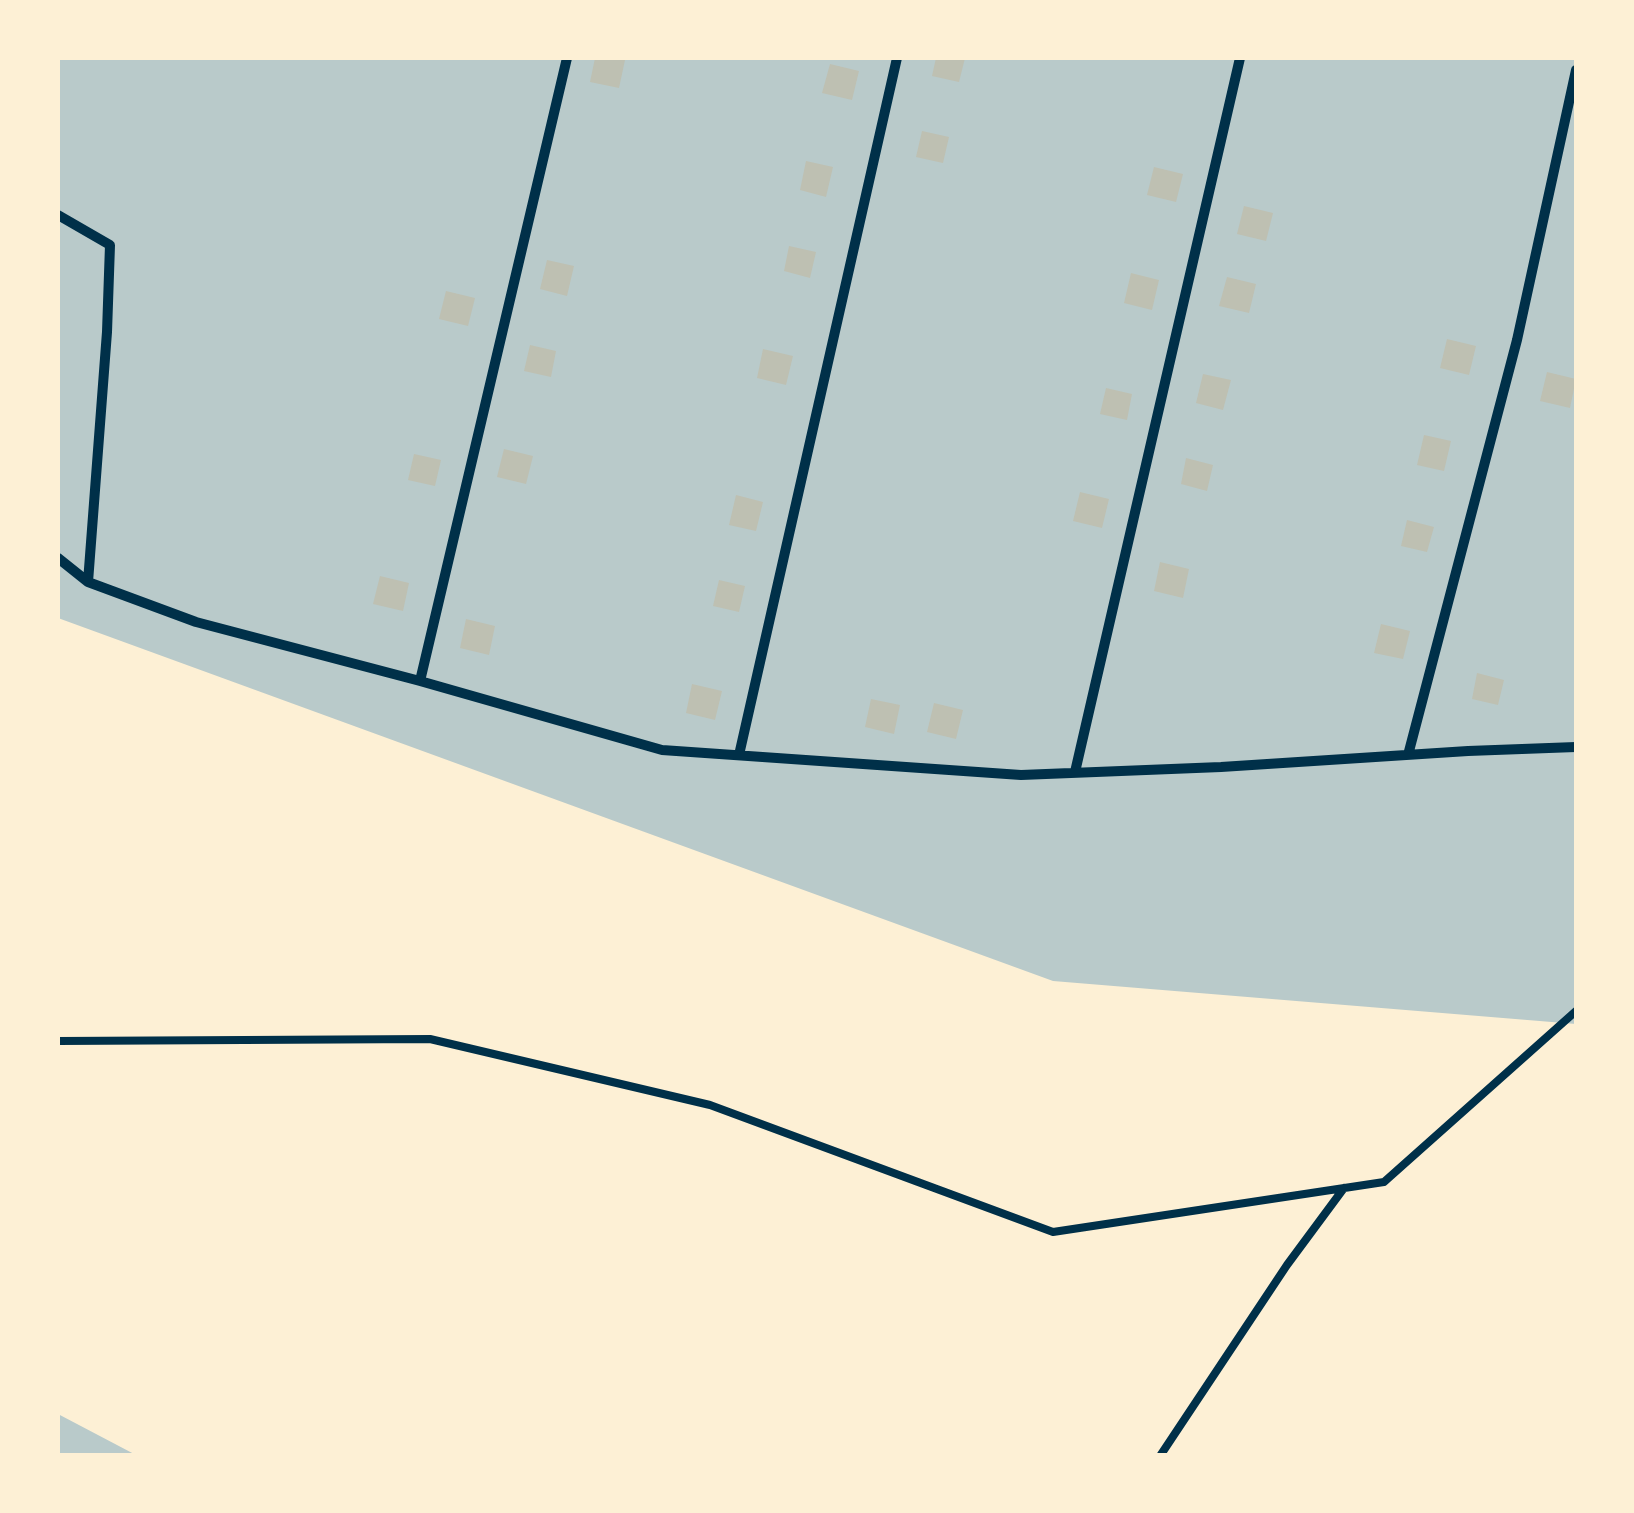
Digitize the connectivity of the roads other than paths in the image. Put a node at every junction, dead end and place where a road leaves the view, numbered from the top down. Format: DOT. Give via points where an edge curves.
graph roads {
  1 [pos="567,58"];
  2 [pos="897,58"];
  3 [pos="1240,58"];
  4 [pos="1576,70"];
  5 [pos="58,215"];
  6 [pos="58,558"];
  7 [pos="88,582"];
  8 [pos="420,681"];
  9 [pos="1576,748"];
  10 [pos="1408,754"];
  11 [pos="739,755"];
  12 [pos="1075,772"];
  13 [pos="1576,1011"];
  14 [pos="58,1041"];
  15 [pos="1344,1188"];
  16 [pos="1160,1456"];
  1 -- 8 [label="street"];
  2 -- 11 [label="street"];
  3 -- 12 [label="street"];
  4 -- 10 [label="street" via="1517,340"];
  5 -- 7 [label="street" via="110,245"];
  6 -- 7 [label="street"];
  7 -- 8 [label="street" via="196,622"];
  8 -- 11 [label="street" via="662,750"];
  9 -- 10 [label="street"];
  10 -- 12 [label="street"];
  11 -- 12 [label="street" via="1021,775"];
  13 -- 15 [label="lane" via="1384,1182"];
  14 -- 15 [label="lane" via="430,1039 710,1105 1053,1232"];
  15 -- 16 [label="lane"];
}
